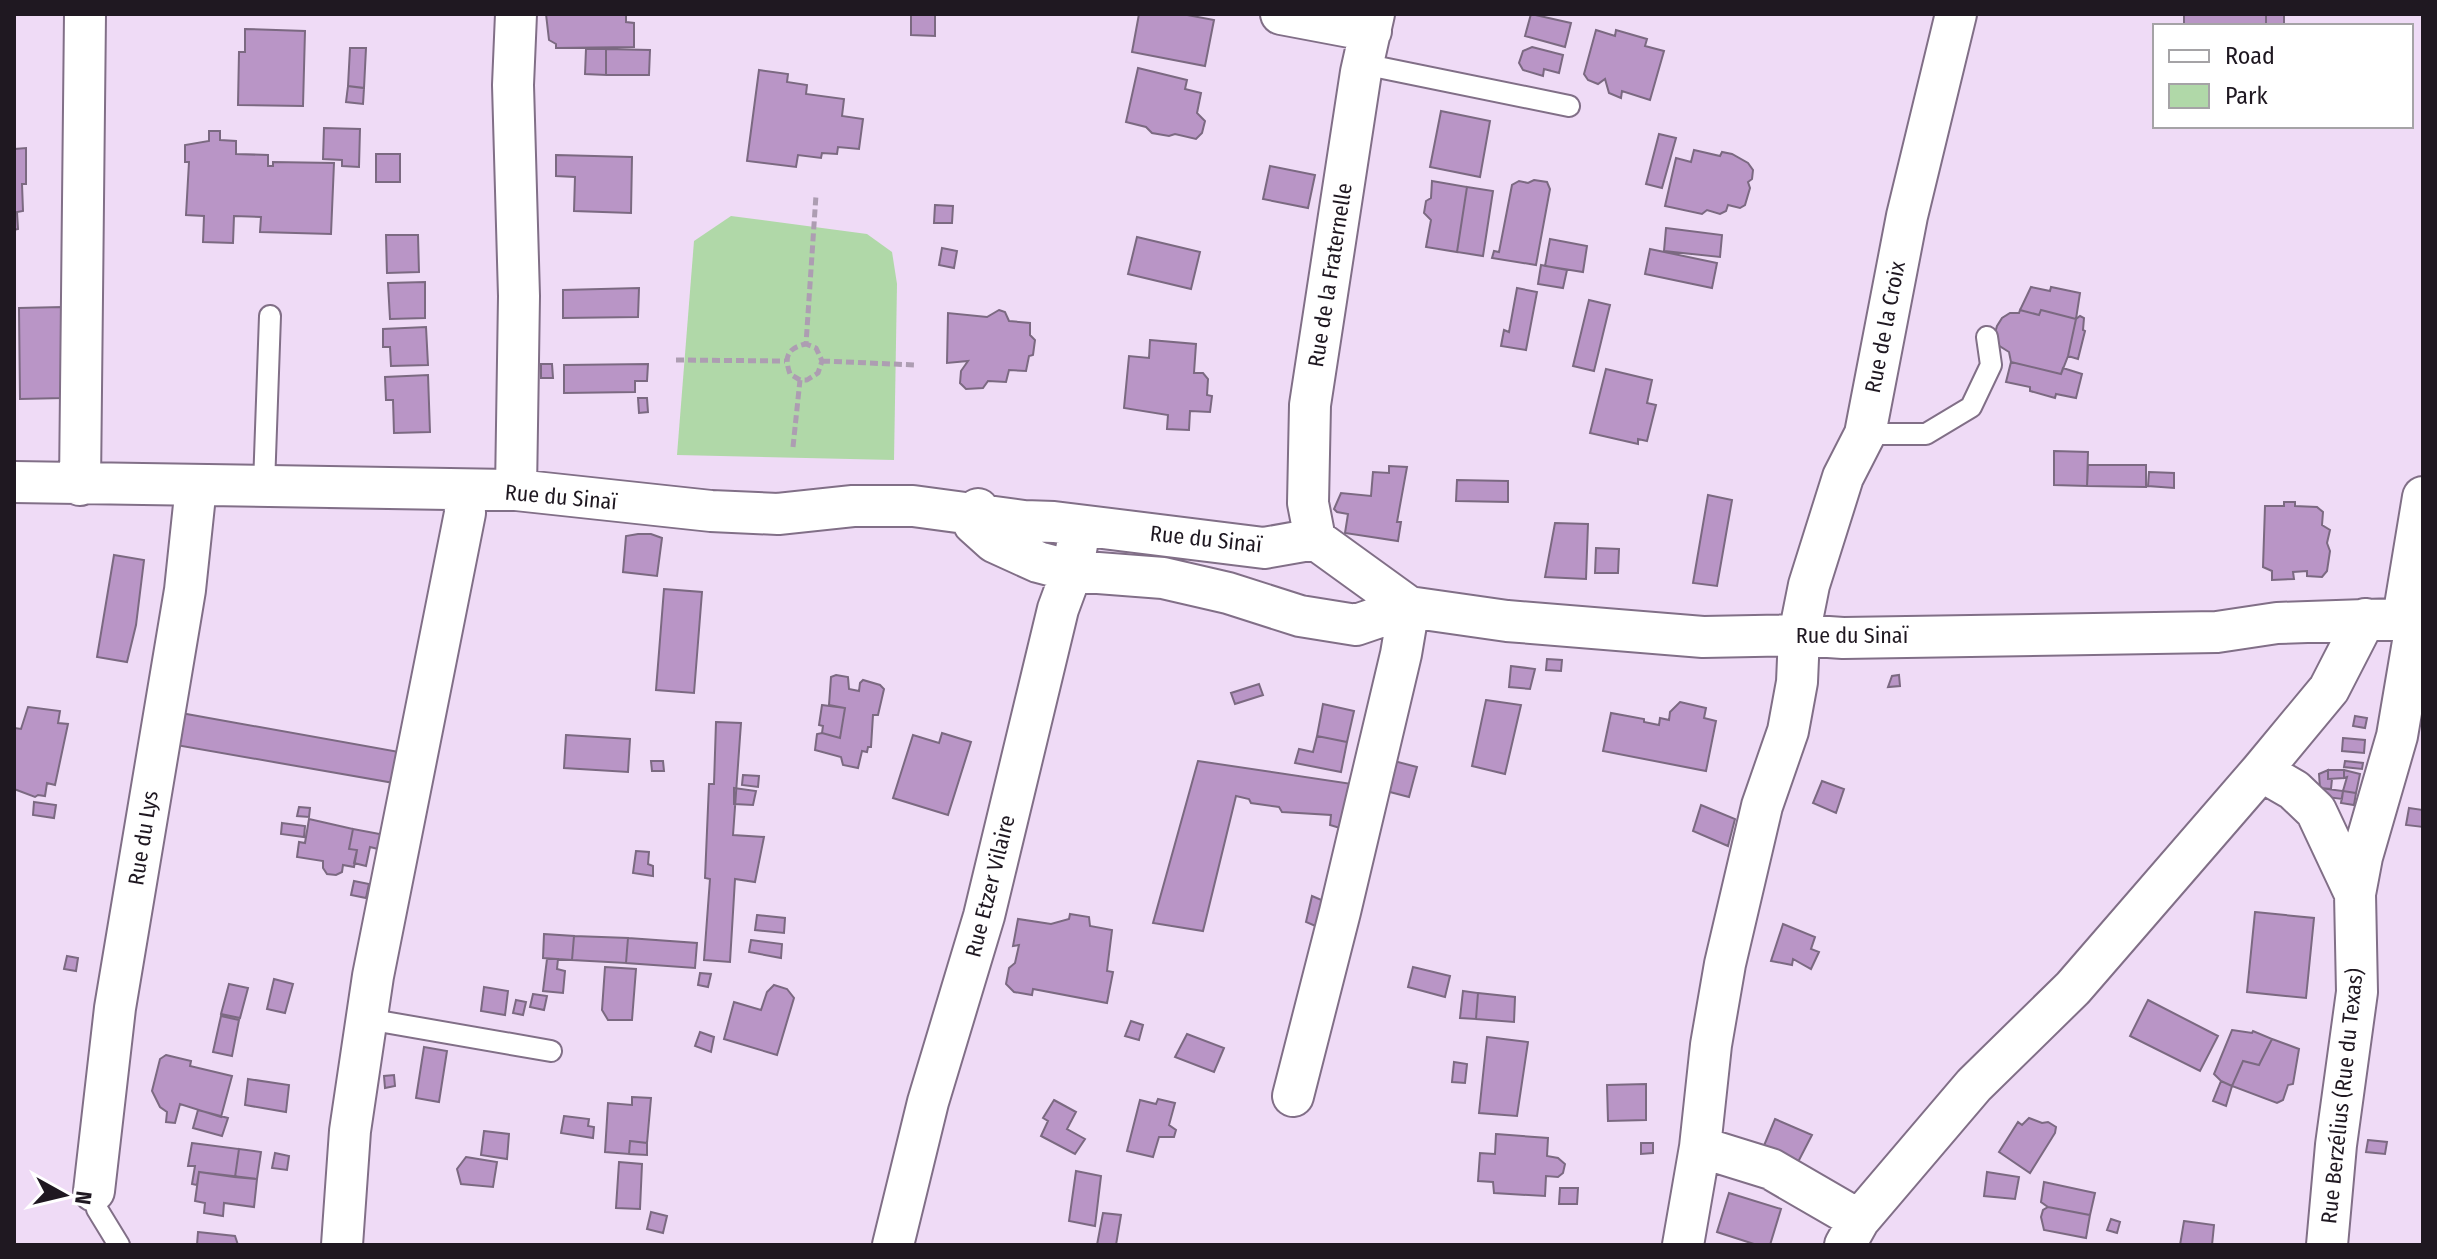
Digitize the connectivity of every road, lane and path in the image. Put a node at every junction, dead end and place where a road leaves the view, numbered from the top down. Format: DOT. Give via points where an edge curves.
graph roads {
  1 [pos="85,14"];
  2 [pos="516,14"];
  3 [pos="1281,14"];
  4 [pos="1956,14"];
  5 [pos="1370,36"];
  6 [pos="1569,106"];
  7 [pos="816,195"];
  8 [pos="270,316"];
  9 [pos="1987,337"];
  10 [pos="806,344"];
  11 [pos="676,360"];
  12 [pos="785,361"];
  13 [pos="822,361"];
  14 [pos="916,365"];
  15 [pos="800,380"];
  16 [pos="1865,434"];
  17 [pos="793,447"];
  18 [pos="14,482"];
  19 [pos="80,485"];
  20 [pos="264,485"];
  21 [pos="196,486"];
  22 [pos="464,490"];
  23 [pos="516,490"];
  24 [pos="2423,497"];
  25 [pos="974,513"];
  26 [pos="1068,523"];
  27 [pos="1315,539"];
  28 [pos="1072,571"];
  29 [pos="1409,607"];
  30 [pos="2402,618"];
  31 [pos="1799,635"];
  32 [pos="2261,771"];
  33 [pos="2355,894"];
  34 [pos="367,1019"];
  35 [pos="551,1051"];
  36 [pos="1293,1096"];
  37 [pos="1700,1147"];
  38 [pos="94,1191"];
  39 [pos="1852,1232"];
  40 [pos="119,1245"];
  41 [pos="342,1245"];
  42 [pos="893,1245"];
  43 [pos="1683,1245"];
  44 [pos="2327,1245"];
  1 -- 19 [label="street"];
  2 -- 23 [label="street"];
  3 -- 5 [label="street"];
  4 -- 16 [label="street, Rue de la Croix" via="1907,216"];
  5 -- 6 [label="lane"];
  5 -- 27 [label="street, Rue de la Fraternelle" via="1310,405 1308,503"];
  7 -- 10 [label="path"];
  8 -- 20 [label="lane"];
  9 -- 16 [label="lane" via="1991,365 1971,407 1926,434"];
  10 -- 12 [label="path" via="794,346"];
  10 -- 13 [label="path" via="816,348"];
  11 -- 12 [label="path"];
  12 -- 15 [label="path" via="790,374"];
  13 -- 14 [label="path"];
  13 -- 15 [label="path" via="818,373"];
  15 -- 17 [label="path"];
  16 -- 31 [label="street, Rue de la Croix" via="1843,477"];
  18 -- 19 [label="street, Rue du Sinaï"];
  19 -- 21 [label="street, Rue du Sinaï"];
  20 -- 21 [label="street, Rue du Sinaï"];
  20 -- 22 [label="street, Rue du Sinaï"];
  21 -- 38 [label="street, Rue du Lys" via="185,590 115,1008"];
  22 -- 23 [label="street, Rue du Sinaï"];
  22 -- 34 [label="street" via="465,513"];
  23 -- 25 [label="street, Rue du Sinaï" via="711,511 778,514 913,506"];
  24 -- 30 [label="street, Rue Berzélius (Rue du Texas)"];
  25 -- 26 [label="street, Rue du Sinaï"];
  25 -- 28 [label="street" via="974,524 994,542"];
  26 -- 27 [label="street, Rue du Sinaï" via="1264,548"];
  26 -- 28 [label="street, Rue Etzer Vilaire"];
  27 -- 29 [label="street, Rue du Sinaï"];
  28 -- 29 [label="street" via="1163,578 1300,616 1356,625"];
  28 -- 42 [label="street, Rue Etzer Vilaire"];
  29 -- 31 [label="street, Rue du Sinaï" via="1703,637"];
  29 -- 36 [label="street"];
  30 -- 31 [label="street, Rue du Sinaï" via="2277,623 2217,632"];
  30 -- 32 [label="street" via="2329,689"];
  30 -- 33 [label="street, Rue Berzélius (Rue du Texas)" via="2397,736"];
  31 -- 37 [label="street, Rue de la Croix" via="1788,731 1762,806 1725,964"];
  32 -- 33 [label="street" via="2294,790 2316,811"];
  32 -- 39 [label="street" via="2073,988 1974,1085"];
  33 -- 44 [label="street, Rue Berzélius (Rue du Texas)" via="2357,992"];
  34 -- 35 [label="lane"];
  34 -- 41 [label="street" via="350,1131"];
  37 -- 39 [label="street" via="1771,1169"];
  37 -- 43 [label="street, Rue de la Croix"];
  38 -- 40 [label="lane" via="97,1209"];
}
